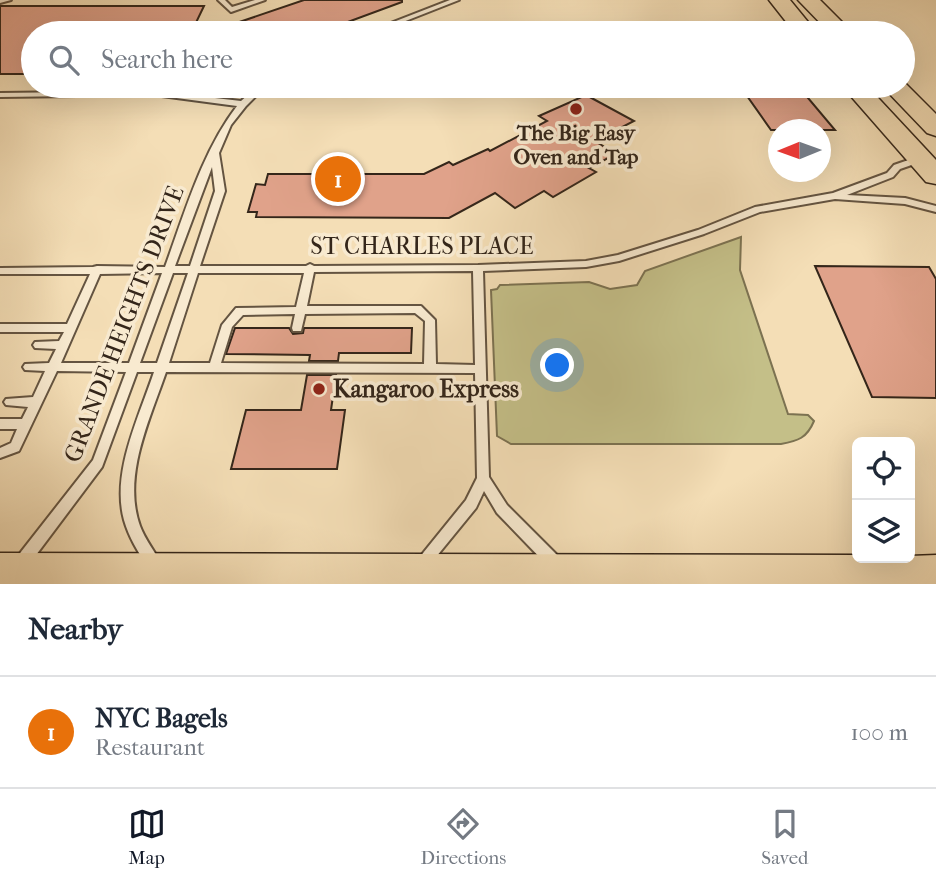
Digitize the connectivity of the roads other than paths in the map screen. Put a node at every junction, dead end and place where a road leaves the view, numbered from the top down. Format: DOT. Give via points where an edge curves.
graph roads {
  1 [pos="8,0"];
  2 [pos="221,0"];
  3 [pos="262,0"];
  4 [pos="456,0"];
  5 [pos="779,0"];
  6 [pos="808,0"];
  7 [pos="0,1"];
  8 [pos="401,21"];
  9 [pos="796,21"];
  10 [pos="830,21"];
  11 [pos="0,95"];
  12 [pos="21,95"];
  13 [pos="194,98"];
  14 [pos="249,98"];
  15 [pos="864,98"];
  16 [pos="906,98"];
  17 [pos="243,104"];
  18 [pos="936,128"];
  19 [pos="215,152"];
  20 [pos="928,168"];
  21 [pos="835,197"];
  22 [pos="936,209"];
  23 [pos="310,267"];
  24 [pos="478,268"];
  25 [pos="97,269"];
  26 [pos="169,269"];
  27 [pos="194,269"];
  28 [pos="0,271"];
  29 [pos="302,310"];
  30 [pos="71,327"];
  31 [pos="0,328"];
  32 [pos="297,328"];
  33 [pos="39,345"];
  34 [pos="63,345"];
  35 [pos="292,355"];
  36 [pos="29,367"];
  37 [pos="53,367"];
  38 [pos="134,368"];
  39 [pos="160,368"];
  40 [pos="214,368"];
  41 [pos="289,369"];
  42 [pos="430,369"];
  43 [pos="481,369"];
  44 [pos="10,402"];
  45 [pos="36,402"];
  46 [pos="0,424"];
  47 [pos="25,424"];
  48 [pos="0,453"];
  49 [pos="484,478"];
  50 [pos="7,573"];
  51 [pos="160,573"];
  52 [pos="412,574"];
  53 [pos="567,575"];
  54 [pos="936,575"];
  1 -- 7 [label="lane"];
  2 -- 3 [label="lane" via="231,10"];
  4 -- 8 [label="lane"];
  5 -- 9 [label="main road"];
  6 -- 10 [label="main road"];
  11 -- 12 [label="lane"];
  13 -- 17 [label="lane"];
  14 -- 17 [label="lane, GRANDE HEIGHTS DRIVE"];
  15 -- 20 [label="main road"];
  16 -- 18 [label="main road"];
  17 -- 19 [label="lane, GRANDE HEIGHTS DRIVE"];
  19 -- 26 [label="lane, GRANDE HEIGHTS DRIVE"];
  19 -- 27 [label="lane, GRANDE HEIGHTS DRIVE" via="220,191"];
  20 -- 21 [label="lane, ST CHARLES PLACE" via="897,167 890,175"];
  21 -- 22 [label="lane, ST CHARLES PLACE" via="905,201"];
  21 -- 24 [label="lane, ST CHARLES PLACE" via="758,209 619,258 586,264"];
  23 -- 24 [label="lane, ST CHARLES PLACE"];
  23 -- 27 [label="lane, ST CHARLES PLACE"];
  23 -- 29 [label="lane"];
  24 -- 43 [label="lane"];
  25 -- 26 [label="lane, ST CHARLES PLACE"];
  25 -- 28 [label="lane, ST CHARLES PLACE"];
  25 -- 30 [label="lane"];
  26 -- 27 [label="lane, ST CHARLES PLACE"];
  26 -- 38 [label="lane, GRANDE HEIGHTS DRIVE"];
  27 -- 39 [label="lane, GRANDE HEIGHTS DRIVE"];
  29 -- 32 [label="lane"];
  29 -- 40 [label="lane" via="240,311 227,325"];
  29 -- 42 [label="lane" via="417,309 430,320"];
  30 -- 31 [label="lane"];
  30 -- 34 [label="lane"];
  33 -- 34 [label="lane"];
  34 -- 37 [label="lane"];
  35 -- 41 [label="lane"];
  36 -- 37 [label="lane"];
  37 -- 38 [label="lane"];
  37 -- 45 [label="lane"];
  38 -- 39 [label="lane"];
  38 -- 50 [label="lane, GRANDE HEIGHTS DRIVE" via="98,463 60,517"];
  39 -- 40 [label="lane"];
  39 -- 51 [label="lane, GRANDE HEIGHTS DRIVE" via="129,465 125,498 136,539"];
  40 -- 41 [label="lane"];
  41 -- 42 [label="lane"];
  42 -- 43 [label="lane"];
  43 -- 49 [label="lane"];
  44 -- 45 [label="lane"];
  45 -- 47 [label="lane"];
  46 -- 47 [label="lane"];
  47 -- 48 [label="lane" via="15,447"];
  49 -- 52 [label="lane" via="471,504"];
  49 -- 53 [label="lane" via="502,509"];
  50 -- 51 [label="main road"];
  51 -- 52 [label="main road"];
  52 -- 53 [label="main road"];
  53 -- 54 [label="main road"];
}
